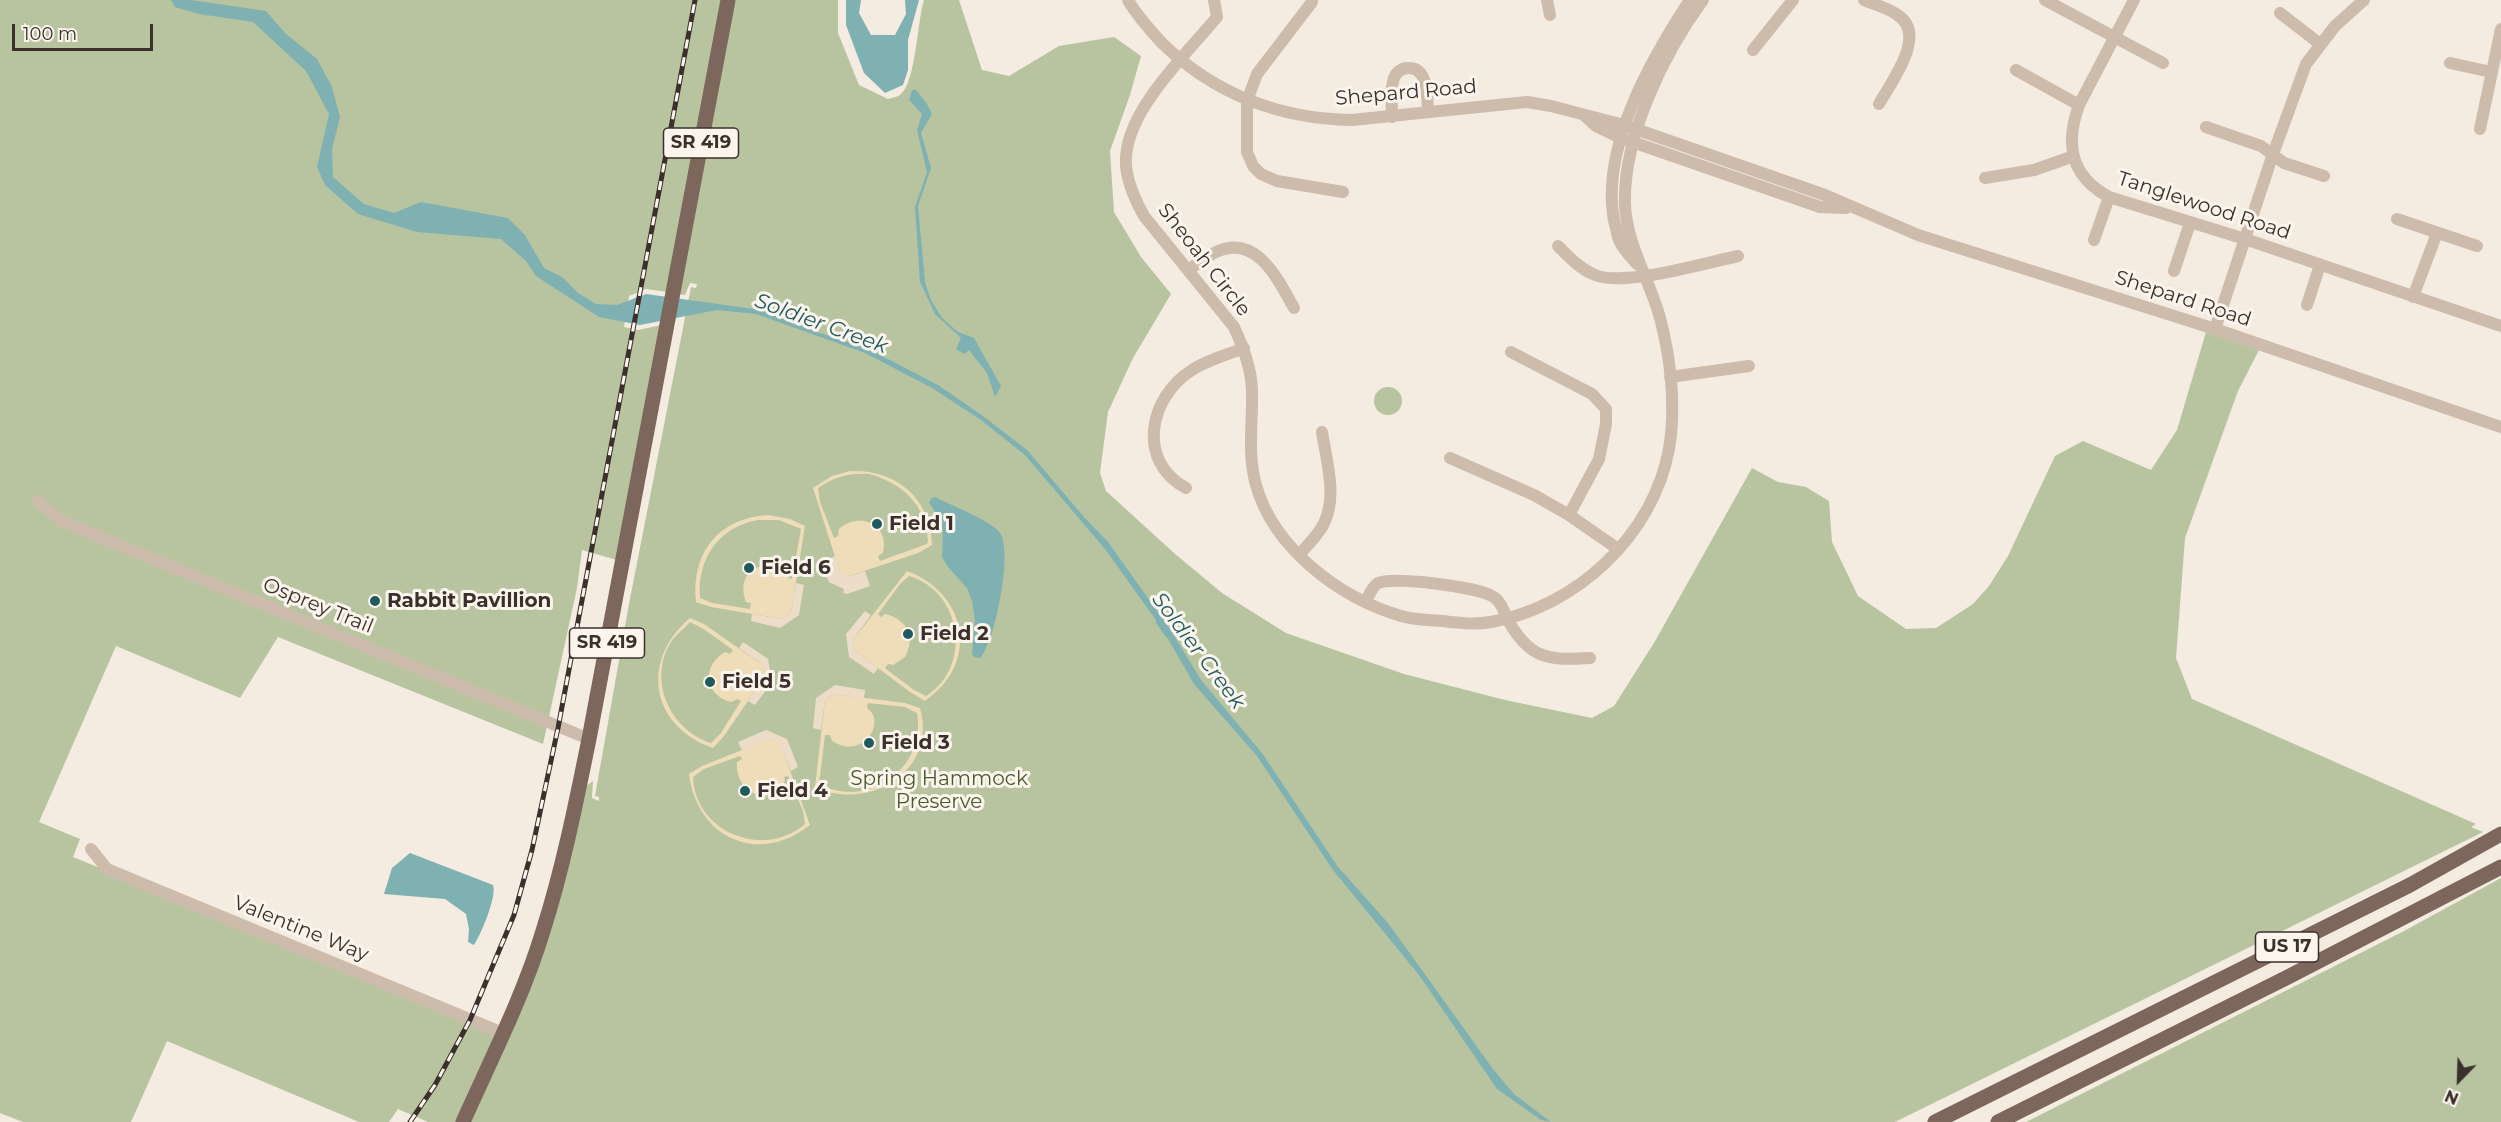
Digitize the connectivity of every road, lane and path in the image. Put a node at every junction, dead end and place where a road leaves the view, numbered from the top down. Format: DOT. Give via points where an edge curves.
graph roads {
  1 [pos="728,0"];
  2 [pos="1128,0"];
  3 [pos="1214,0"];
  4 [pos="1547,0"];
  5 [pos="1690,0"];
  6 [pos="1703,0"];
  7 [pos="1793,0"];
  8 [pos="1864,0"];
  9 [pos="2045,0"];
  10 [pos="2134,0"];
  11 [pos="2364,0"];
  12 [pos="1312,2"];
  13 [pos="2280,13"];
  14 [pos="1550,15"];
  15 [pos="2501,28"];
  16 [pos="2114,37"];
  17 [pos="2320,45"];
  18 [pos="1754,50"];
  19 [pos="1181,61"];
  20 [pos="2163,63"];
  21 [pos="2450,63"];
  22 [pos="2016,70"];
  23 [pos="2491,72"];
  24 [pos="1247,100"];
  25 [pos="1879,104"];
  26 [pos="2079,105"];
  27 [pos="1428,112"];
  28 [pos="1392,117"];
  29 [pos="2206,127"];
  30 [pos="2480,129"];
  31 [pos="1623,131"];
  32 [pos="1636,136"];
  33 [pos="2272,154"];
  34 [pos="2073,156"];
  35 [pos="2324,176"];
  36 [pos="1985,178"];
  37 [pos="1343,192"];
  38 [pos="2109,197"];
  39 [pos="2397,219"];
  40 [pos="2190,223"];
  41 [pos="2437,233"];
  42 [pos="2245,239"];
  43 [pos="2094,240"];
  44 [pos="1558,246"];
  45 [pos="2477,246"];
  46 [pos="1738,256"];
  47 [pos="2320,265"];
  48 [pos="1188,270"];
  49 [pos="2174,271"];
  50 [pos="1644,275"];
  51 [pos="2413,297"];
  52 [pos="2307,305"];
  53 [pos="1294,308"];
  54 [pos="2501,326"];
  55 [pos="2215,329"];
  56 [pos="1244,348"];
  57 [pos="1511,352"];
  58 [pos="1749,366"];
  59 [pos="1670,376"];
  60 [pos="2501,427"];
  61 [pos="1322,432"];
  62 [pos="1450,458"];
  63 [pos="1186,488"];
  64 [pos="39,501"];
  65 [pos="1569,515"];
  66 [pos="1618,549"];
  67 [pos="1299,555"];
  68 [pos="1365,602"];
  69 [pos="1508,619"];
  70 [pos="1590,658"];
  71 [pos="589,739"];
  72 [pos="2501,834"];
  73 [pos="91,849"];
  74 [pos="2501,867"];
  75 [pos="503,1033"];
  76 [pos="463,1122"];
  77 [pos="1935,1122"];
  78 [pos="1998,1122"];
  1 -- 71 [label="main road, SR 419"];
  2 -- 19 [label="street, Shepard Road" via="1151,32"];
  3 -- 19 [label="street, Sheoah Circle" via="1217,17"];
  4 -- 14 [label="street"];
  5 -- 31 [label="street, Sheoah Circle" via="1649,70"];
  6 -- 32 [label="street, Sheoah Circle" via="1679,35"];
  7 -- 18 [label="street"];
  8 -- 25 [label="street" via="1899,16 1911,33 1906,54"];
  9 -- 16 [label="street"];
  10 -- 16 [label="street"];
  11 -- 17 [label="street"];
  12 -- 24 [label="street" via="1257,74"];
  13 -- 17 [label="street"];
  15 -- 23 [label="street"];
  16 -- 20 [label="street"];
  16 -- 26 [label="street"];
  17 -- 33 [label="street" via="2297,84"];
  19 -- 24 [label="street, Shepard Road"];
  19 -- 48 [label="street, Sheoah Circle" via="1139,113 1127,150 1126,171 1144,216"];
  21 -- 23 [label="street"];
  22 -- 26 [label="street"];
  23 -- 30 [label="street"];
  24 -- 28 [label="street, Shepard Road" via="1287,113 1324,119"];
  24 -- 37 [label="street" via="1247,153 1252,166 1277,181"];
  26 -- 34 [label="street" via="2070,137"];
  27 -- 28 [label="street, Shepard Road"];
  27 -- 28 [label="street" via="1421,74 1407,68 1395,76"];
  27 -- 31 [label="street, Shepard Road" via="1527,102 1584,115 1596,126"];
  29 -- 33 [label="street" via="2261,146"];
  31 -- 32 [label="street, Shepard Road"];
  31 -- 50 [label="street, Sheoah Circle" via="1612,175 1611,208 1619,241"];
  32 -- 50 [label="street, Sheoah Circle" via="1626,177 1625,208"];
  32 -- 55 [label="street, Shepard Road" via="1825,195 1918,235"];
  33 -- 35 [label="street" via="2284,163"];
  33 -- 42 [label="street"];
  34 -- 36 [label="street" via="2034,170"];
  34 -- 38 [label="street, Tanglewood Road" via="2088,181"];
  38 -- 40 [label="street, Tanglewood Road"];
  38 -- 43 [label="street"];
  39 -- 41 [label="street"];
  40 -- 42 [label="street, Tanglewood Road"];
  40 -- 49 [label="street"];
  41 -- 45 [label="street"];
  41 -- 51 [label="street"];
  42 -- 47 [label="street, Tanglewood Road"];
  42 -- 55 [label="street"];
  44 -- 50 [label="street" via="1582,269 1596,276 1612,279"];
  46 -- 50 [label="street"];
  47 -- 51 [label="street, Tanglewood Road"];
  47 -- 52 [label="street"];
  48 -- 53 [label="street" via="1216,252 1250,251 1269,266"];
  48 -- 56 [label="street, Sheoah Circle" via="1234,327"];
  50 -- 59 [label="street, Sheoah Circle" via="1660,319"];
  51 -- 54 [label="street, Tanglewood Road"];
  55 -- 60 [label="street, Shepard Road"];
  56 -- 63 [label="street" via="1193,369 1178,380 1158,412 1153,447 1157,461 1167,475"];
  56 -- 67 [label="street, Sheoah Circle" via="1252,390 1250,454 1255,484 1275,528"];
  57 -- 65 [label="street" via="1592,394 1606,409 1599,459"];
  58 -- 59 [label="street"];
  59 -- 66 [label="street, Sheoah Circle" via="1672,420 1663,469 1644,514"];
  61 -- 67 [label="street" via="1329,507 1325,521"];
  62 -- 65 [label="street"];
  64 -- 71 [label="street, Osprey Trail" via="62,521"];
  65 -- 66 [label="street"];
  66 -- 69 [label="street, Sheoah Circle" via="1596,572 1555,601"];
  67 -- 68 [label="street, Sheoah Circle" via="1333,583"];
  68 -- 69 [label="street, Sheoah Circle" via="1405,617 1427,620 1482,624"];
  68 -- 69 [label="street" via="1374,586 1386,581 1446,584 1494,597"];
  69 -- 70 [label="street" via="1529,649 1557,659"];
  71 -- 75 [label="main road, SR 419" via="543,933"];
  72 -- 77 [label="main road, US 17" via="2410,885"];
  73 -- 75 [label="street, Valentine Way" via="107,870"];
  74 -- 78 [label="main road, US 17"];
  75 -- 76 [label="main road, SR 419"];
}
